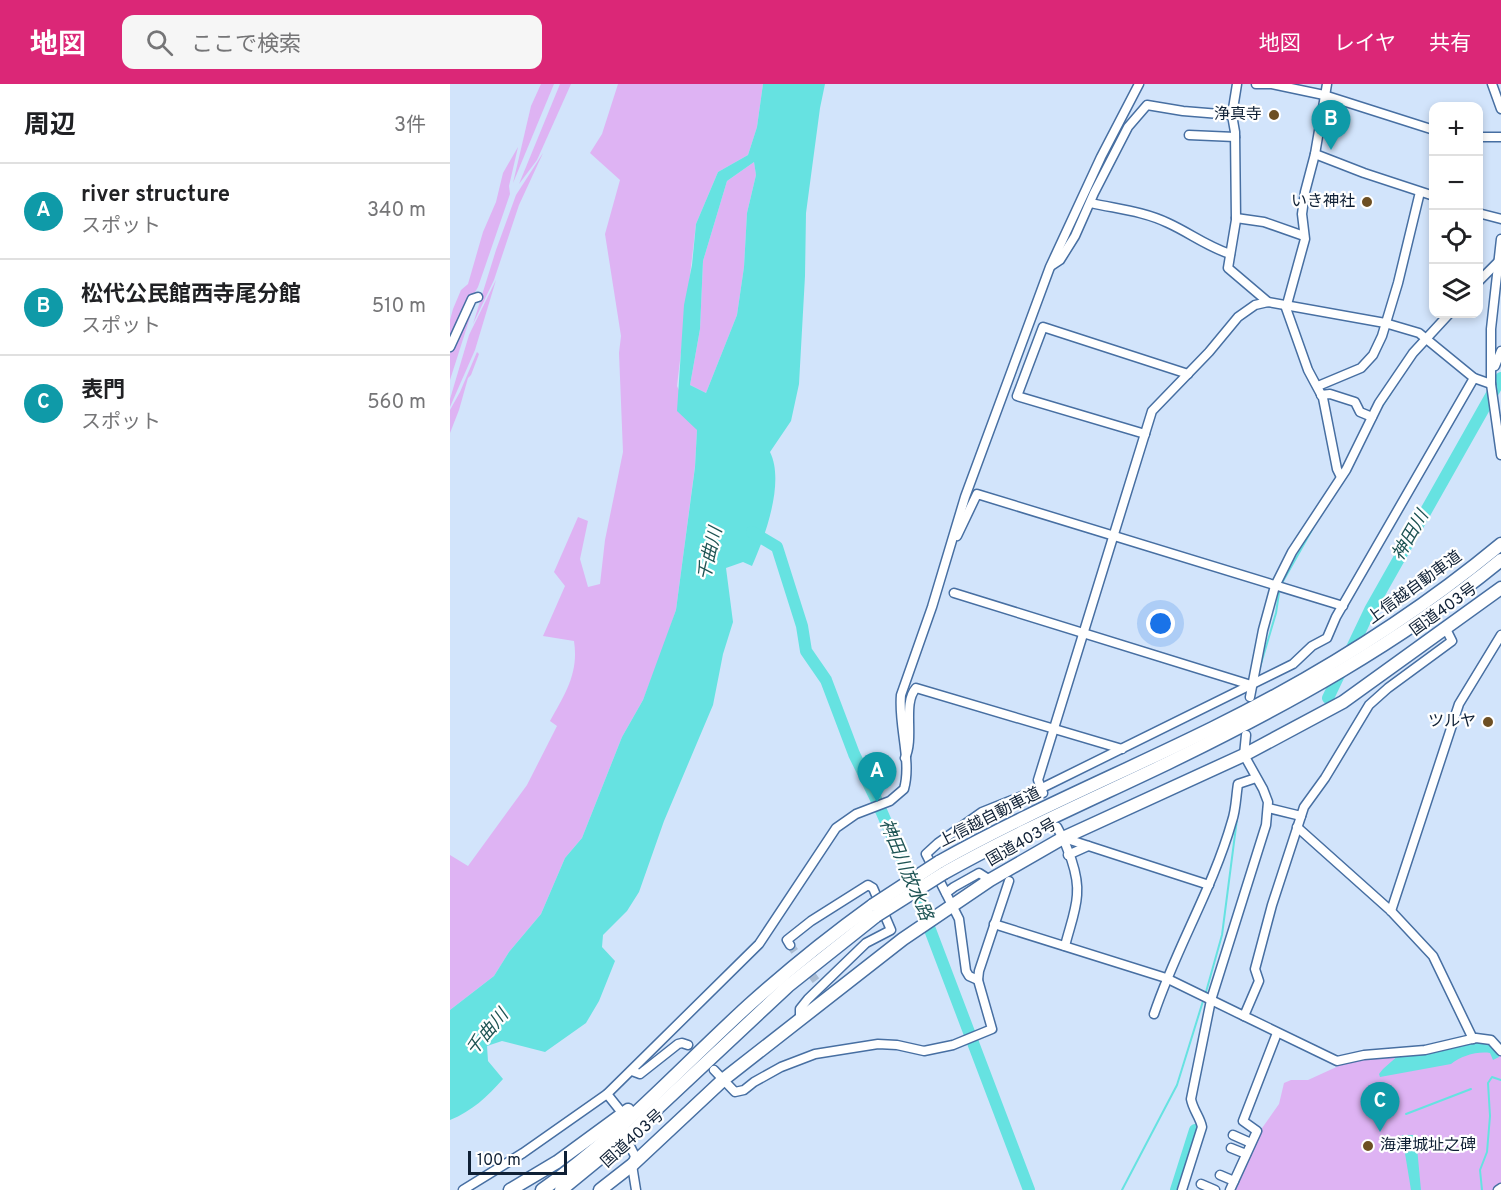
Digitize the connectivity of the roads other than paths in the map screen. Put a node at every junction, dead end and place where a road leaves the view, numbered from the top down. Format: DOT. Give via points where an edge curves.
graph roads {
  1 [pos="1140,84"];
  2 [pos="1237,84"];
  3 [pos="1256,84"];
  4 [pos="1327,84"];
  5 [pos="1492,84"];
  6 [pos="1324,95"];
  7 [pos="1501,109"];
  8 [pos="1232,115"];
  9 [pos="1429,128"];
  10 [pos="1189,135"];
  11 [pos="1235,137"];
  12 [pos="1483,137"];
  13 [pos="1501,137"];
  14 [pos="1315,153"];
  15 [pos="1420,192"];
  16 [pos="1429,195"];
  17 [pos="1091,203"];
  18 [pos="1483,214"];
  19 [pos="1236,218"];
  20 [pos="1501,219"];
  21 [pos="1305,236"];
  22 [pos="1501,239"];
  23 [pos="1230,254"];
  24 [pos="1498,262"];
  25 [pos="1050,267"];
  26 [pos="1483,278"];
  27 [pos="478,297"];
  28 [pos="1268,302"];
  29 [pos="1286,305"];
  30 [pos="1445,318"];
  31 [pos="1385,323"];
  32 [pos="1424,339"];
  33 [pos="450,347"];
  34 [pos="1501,351"];
  35 [pos="1188,374"];
  36 [pos="1474,378"];
  37 [pos="1491,384"];
  38 [pos="1320,390"];
  39 [pos="1372,417"];
  40 [pos="1145,434"];
  41 [pos="1501,455"];
  42 [pos="1340,475"];
  43 [pos="1114,536"];
  44 [pos="951,543"];
  45 [pos="1501,544"];
  46 [pos="1501,560"];
  47 [pos="1275,586"];
  48 [pos="1501,588"];
  49 [pos="954,593"];
  50 [pos="1343,606"];
  51 [pos="1446,629"];
  52 [pos="1084,633"];
  53 [pos="1501,635"];
  54 [pos="1251,686"];
  55 [pos="1250,697"];
  56 [pos="1054,730"];
  57 [pos="1246,735"];
  58 [pos="1122,749"];
  59 [pos="1244,755"];
  60 [pos="904,759"];
  61 [pos="1256,778"];
  62 [pos="1043,791"];
  63 [pos="1268,808"];
  64 [pos="1301,816"];
  65 [pos="1298,827"];
  66 [pos="1060,832"];
  67 [pos="1088,846"];
  68 [pos="1068,855"];
  69 [pos="942,868"];
  70 [pos="990,880"];
  71 [pos="1009,881"];
  72 [pos="1209,885"];
  73 [pos="946,893"];
  74 [pos="948,908"];
  75 [pos="875,911"];
  76 [pos="1391,911"];
  77 [pos="994,924"];
  78 [pos="790,945"];
  79 [pos="1065,946"];
  80 [pos="1166,978"];
  81 [pos="978,980"];
  82 [pos="1211,1000"];
  83 [pos="748,1006"];
  84 [pos="1154,1014"];
  85 [pos="1244,1016"];
  86 [pos="801,1019"];
  87 [pos="1277,1033"];
  88 [pos="1473,1039"];
  89 [pos="688,1045"];
  90 [pos="1501,1051"];
  91 [pos="714,1070"];
  92 [pos="632,1071"];
  93 [pos="724,1079"];
  94 [pos="607,1094"];
  95 [pos="619,1109"];
  96 [pos="1233,1135"];
  97 [pos="1251,1143"];
  98 [pos="630,1146"];
  99 [pos="1231,1148"];
  100 [pos="1246,1154"];
  101 [pos="632,1165"];
  102 [pos="1220,1175"];
  103 [pos="1234,1180"];
  104 [pos="1201,1184"];
  105 [pos="463,1190"];
  106 [pos="510,1190"];
  107 [pos="542,1190"];
  108 [pos="561,1190"];
  109 [pos="600,1190"];
  110 [pos="636,1190"];
  111 [pos="1182,1190"];
  112 [pos="1215,1190"];
  113 [pos="1230,1190"];
  1 -- 25 [label="street"];
  2 -- 8 [label="street"];
  3 -- 6 [label="street"];
  4 -- 6 [label="street"];
  5 -- 7 [label="street"];
  6 -- 9 [label="street"];
  6 -- 14 [label="street"];
  8 -- 11 [label="street"];
  8 -- 17 [label="street" via="1147,105 1128,126"];
  10 -- 11 [label="street"];
  11 -- 19 [label="street"];
  12 -- 13 [label="street"];
  14 -- 15 [label="street"];
  14 -- 21 [label="street" via="1302,214"];
  15 -- 16 [label="street"];
  15 -- 31 [label="street"];
  17 -- 23 [label="street" via="1152,216"];
  17 -- 25 [label="street" via="1076,236 1060,260"];
  18 -- 20 [label="street"];
  19 -- 21 [label="street" via="1264,222"];
  19 -- 23 [label="street"];
  21 -- 29 [label="street"];
  22 -- 24 [label="street"];
  23 -- 28 [label="street" via="1228,267"];
  24 -- 26 [label="street"];
  24 -- 37 [label="street" via="1491,329"];
  25 -- 44 [label="street" via="975,467"];
  27 -- 33 [label="street" via="472,299"];
  28 -- 29 [label="street"];
  28 -- 35 [label="street" via="1255,305 1238,317"];
  29 -- 31 [label="street"];
  29 -- 38 [label="street" via="1308,370"];
  30 -- 32 [label="street"];
  31 -- 32 [label="street" via="1419,333"];
  31 -- 38 [label="street" via="1368,362"];
  32 -- 36 [label="street"];
  32 -- 39 [label="street"];
  34 -- 37 [label="street"];
  35 -- 40 [label="street" via="1152,411"];
  35 -- 40 [label="street" via="1043,327 1017,396"];
  36 -- 37 [label="street"];
  36 -- 50 [label="street"];
  37 -- 41 [label="street"];
  38 -- 39 [label="street" via="1355,402 1360,412"];
  38 -- 42 [label="street"];
  39 -- 42 [label="street"];
  40 -- 43 [label="street"];
  42 -- 47 [label="street"];
  43 -- 44 [label="street" via="977,494"];
  43 -- 47 [label="street"];
  43 -- 52 [label="street"];
  44 -- 60 [label="street" via="901,695"];
  45 -- 69 [label="highway, 上信越自動車道" via="1369,641 1322,669 1215,727 1005,827"];
  46 -- 69 [label="highway, 上信越自動車道" via="1320,684 1220,737"];
  47 -- 50 [label="street"];
  47 -- 54 [label="street"];
  48 -- 51 [label="highway, 国道403号"];
  49 -- 52 [label="street"];
  50 -- 54 [label="street" via="1327,638 1293,664"];
  51 -- 59 [label="highway, 国道403号" via="1343,702"];
  51 -- 64 [label="street" via="1452,641 1369,705"];
  52 -- 54 [label="street"];
  52 -- 56 [label="street"];
  53 -- 76 [label="street" via="1459,704"];
  54 -- 55 [label="street"];
  54 -- 58 [label="street"];
  56 -- 58 [label="street"];
  56 -- 60 [label="street" via="916,688 910,702 910,747"];
  56 -- 62 [label="street" via="1038,780"];
  57 -- 59 [label="street"];
  58 -- 62 [label="street"];
  59 -- 61 [label="street"];
  59 -- 66 [label="highway, 国道403号"];
  60 -- 92 [label="street" via="905,786 890,801 856,814 836,828 759,944"];
  61 -- 63 [label="street"];
  61 -- 72 [label="street" via="1238,784 1233,820"];
  62 -- 73 [label="street" via="982,812 926,854"];
  63 -- 64 [label="street"];
  63 -- 82 [label="street"];
  64 -- 65 [label="street"];
  65 -- 76 [label="street"];
  65 -- 85 [label="street" via="1255,969 1259,981"];
  66 -- 67 [label="street"];
  66 -- 68 [label="street"];
  66 -- 70 [label="highway, 国道403号"];
  67 -- 68 [label="street"];
  67 -- 72 [label="street"];
  68 -- 79 [label="street" via="1078,892"];
  69 -- 75 [label="highway, 上信越自動車道, bridge"];
  70 -- 73 [label="street" via="979,873"];
  70 -- 74 [label="highway, 国道403号"];
  71 -- 77 [label="street"];
  72 -- 80 [label="street"];
  73 -- 74 [label="street"];
  74 -- 81 [label="street" via="959,919 966,971"];
  74 -- 86 [label="highway, 国道403号"];
  75 -- 83 [label="highway, 上信越自動車道" via="810,952"];
  75 -- 108 [label="highway, 上信越自動車道" via="788,986 633,1131"];
  76 -- 88 [label="street" via="1433,956"];
  77 -- 79 [label="street"];
  77 -- 81 [label="street"];
  78 -- 86 [label="street" via="787,940 811,921 868,885 873,888 891,930 866,943 820,984 800,1009"];
  79 -- 80 [label="street"];
  80 -- 82 [label="street"];
  80 -- 84 [label="street"];
  81 -- 93 [label="street" via="992,1029 953,1045 924,1051 878,1044 815,1054 735,1092"];
  82 -- 85 [label="street"];
  82 -- 111 [label="street" via="1191,1099 1202,1127"];
  83 -- 106 [label="highway" via="612,1123"];
  83 -- 107 [label="highway, 上信越自動車道" via="625,1122"];
  85 -- 87 [label="street"];
  86 -- 93 [label="highway, 国道403号"];
  87 -- 88 [label="street" via="1342,1061"];
  87 -- 97 [label="street" via="1243,1121 1257,1131"];
  88 -- 90 [label="street" via="1491,1040"];
  89 -- 92 [label="street" via="678,1044 640,1074"];
  91 -- 93 [label="street"];
  92 -- 94 [label="street"];
  93 -- 101 [label="highway, 国道403号"];
  94 -- 95 [label="street"];
  94 -- 105 [label="street"];
  96 -- 97 [label="street"];
  97 -- 100 [label="street"];
  98 -- 101 [label="street" via="635,1156"];
  99 -- 100 [label="street"];
  100 -- 103 [label="street"];
  101 -- 109 [label="highway, 国道403号"];
  101 -- 110 [label="street"];
  102 -- 103 [label="street"];
  103 -- 113 [label="street"];
  104 -- 112 [label="street"];
}
